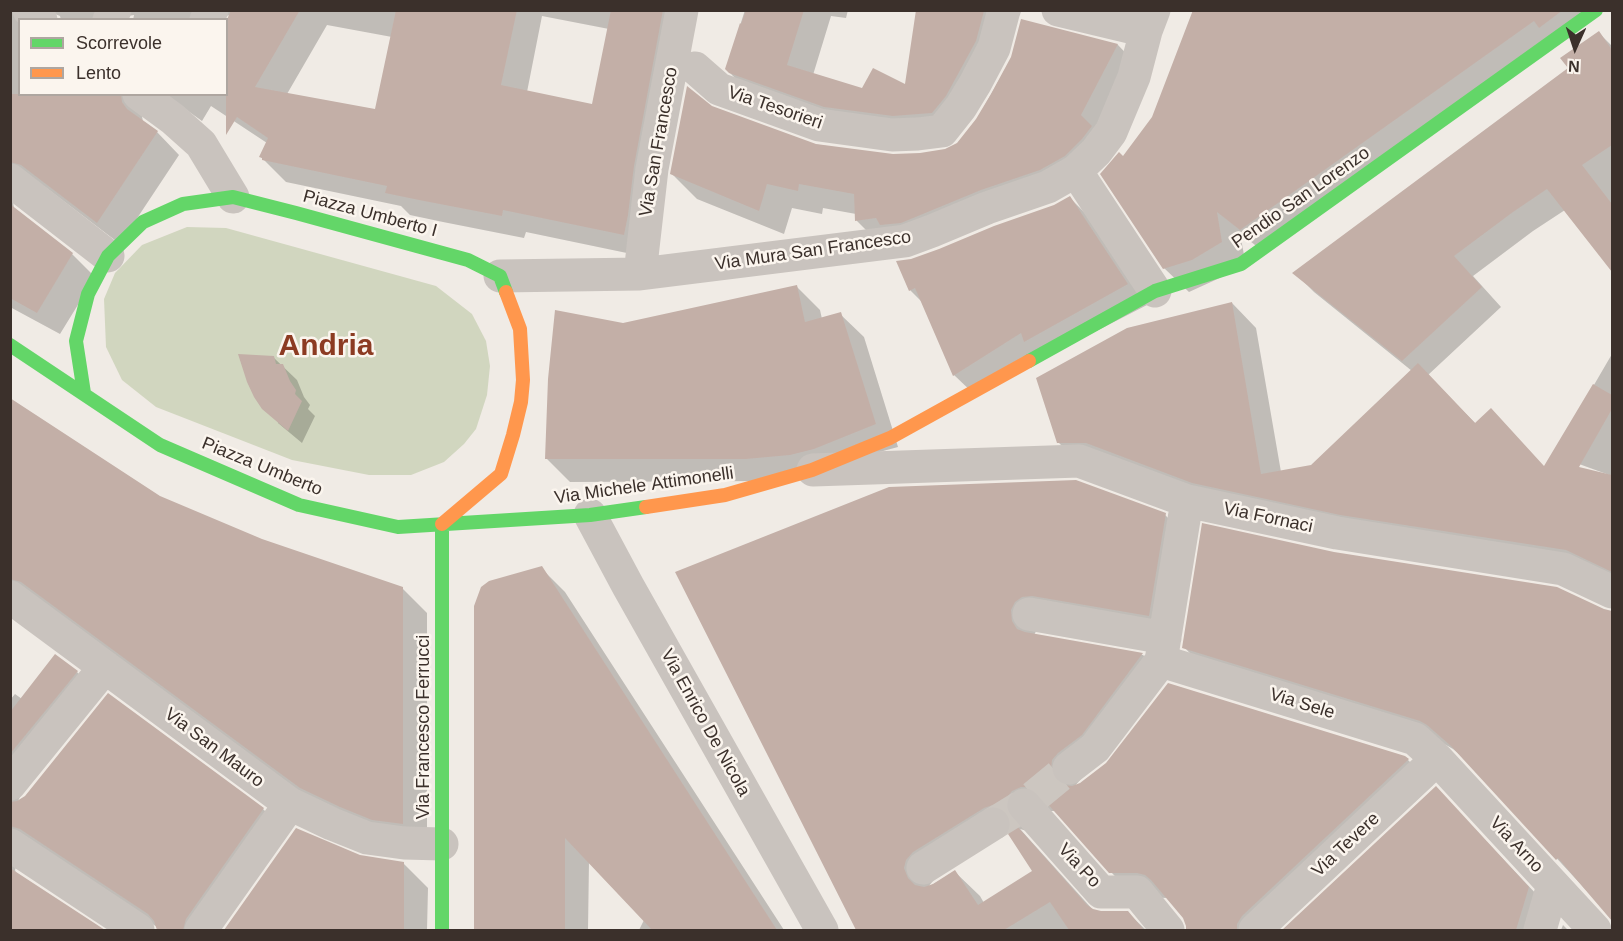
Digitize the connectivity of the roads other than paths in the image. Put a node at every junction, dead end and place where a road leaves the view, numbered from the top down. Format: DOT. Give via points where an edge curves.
graph roads {
  1 [pos="682,10"];
  2 [pos="1004,10"];
  3 [pos="1058,10"];
  4 [pos="1596,10"];
  5 [pos="1150,21"];
  6 [pos="694,68"];
  7 [pos="148,97"];
  8 [pos="1076,171"];
  9 [pos="10,180"];
  10 [pos="233,197"];
  11 [pos="108,256"];
  12 [pos="640,274"];
  13 [pos="500,276"];
  14 [pos="1155,291"];
  15 [pos="10,345"];
  16 [pos="84,393"];
  17 [pos="812,470"];
  18 [pos="1187,501"];
  19 [pos="590,515"];
  20 [pos="442,524"];
  21 [pos="1612,592"];
  22 [pos="10,597"];
  23 [pos="1029,614"];
  24 [pos="1163,649"];
  25 [pos="105,667"];
  26 [pos="1437,759"];
  27 [pos="1069,768"];
  28 [pos="10,784"];
  29 [pos="290,804"];
  30 [pos="1024,805"];
  31 [pos="993,824"];
  32 [pos="442,844"];
  33 [pos="10,845"];
  34 [pos="923,868"];
  35 [pos="1553,885"];
  36 [pos="138,930"];
  37 [pos="201,930"];
  38 [pos="442,930"];
  39 [pos="822,930"];
  40 [pos="1168,930"];
  41 [pos="1255,930"];
  42 [pos="1540,930"];
  43 [pos="1595,930"];
  1 -- 12 [label="street, Via San Francesco" via="651,169"];
  2 -- 6 [label="street, Via Tesorieri" via="994,48 961,107 942,131 892,135 819,125 719,88"];
  3 -- 5 [label="street"];
  4 -- 14 [label="street, Pendio San Lorenzo" via="1241,264"];
  5 -- 8 [label="street, Via Mura San Francesco" via="1134,77 1111,132"];
  7 -- 10 [label="street" via="201,144"];
  8 -- 12 [label="street, Via Mura San Francesco" via="1048,187 905,241"];
  8 -- 14 [label="street"];
  9 -- 11 [label="street"];
  10 -- 11 [label="street, Piazza Umberto I" via="183,204 143,222"];
  10 -- 13 [label="street, Piazza Umberto I" via="468,260"];
  11 -- 16 [label="street, Piazza Umberto I" via="88,294 76,341"];
  12 -- 13 [label="street, Via Mura San Francesco"];
  13 -- 20 [label="street" via="520,329 523,380 519,413 501,474"];
  14 -- 17 [label="street, Pendio San Lorenzo" via="890,438"];
  15 -- 16 [label="street, Piazza Umberto"];
  16 -- 20 [label="street, Piazza Umberto" via="160,445 299,505 398,527"];
  17 -- 18 [label="street, Via Fornaci" via="1078,461"];
  17 -- 19 [label="street, Via Michele Attimonelli" via="725,495"];
  18 -- 21 [label="street, Via Fornaci" via="1337,533 1563,569"];
  18 -- 24 [label="street"];
  19 -- 20 [label="street, Via Michele Attimonelli"];
  19 -- 39 [label="street, Via Enrico De Nicola"];
  20 -- 32 [label="street, Via Francesco Ferrucci"];
  22 -- 25 [label="street, Via San Mauro"];
  23 -- 24 [label="street, Via Sele"];
  24 -- 26 [label="street, Via Sele" via="1415,739"];
  24 -- 27 [label="street" via="1095,747"];
  25 -- 28 [label="street"];
  25 -- 29 [label="street, Via San Mauro"];
  26 -- 35 [label="street, Via Arno"];
  26 -- 41 [label="street, Via Tevere"];
  29 -- 32 [label="street, Via San Mauro" via="367,838"];
  29 -- 37 [label="street"];
  30 -- 40 [label="street, Via Po" via="1101,892 1137,892"];
  31 -- 34 [label="street"];
  32 -- 38 [label="street, Via Francesco Ferrucci"];
  33 -- 36 [label="street"];
  35 -- 42 [label="street"];
  35 -- 43 [label="street, Via Arno"];
}
